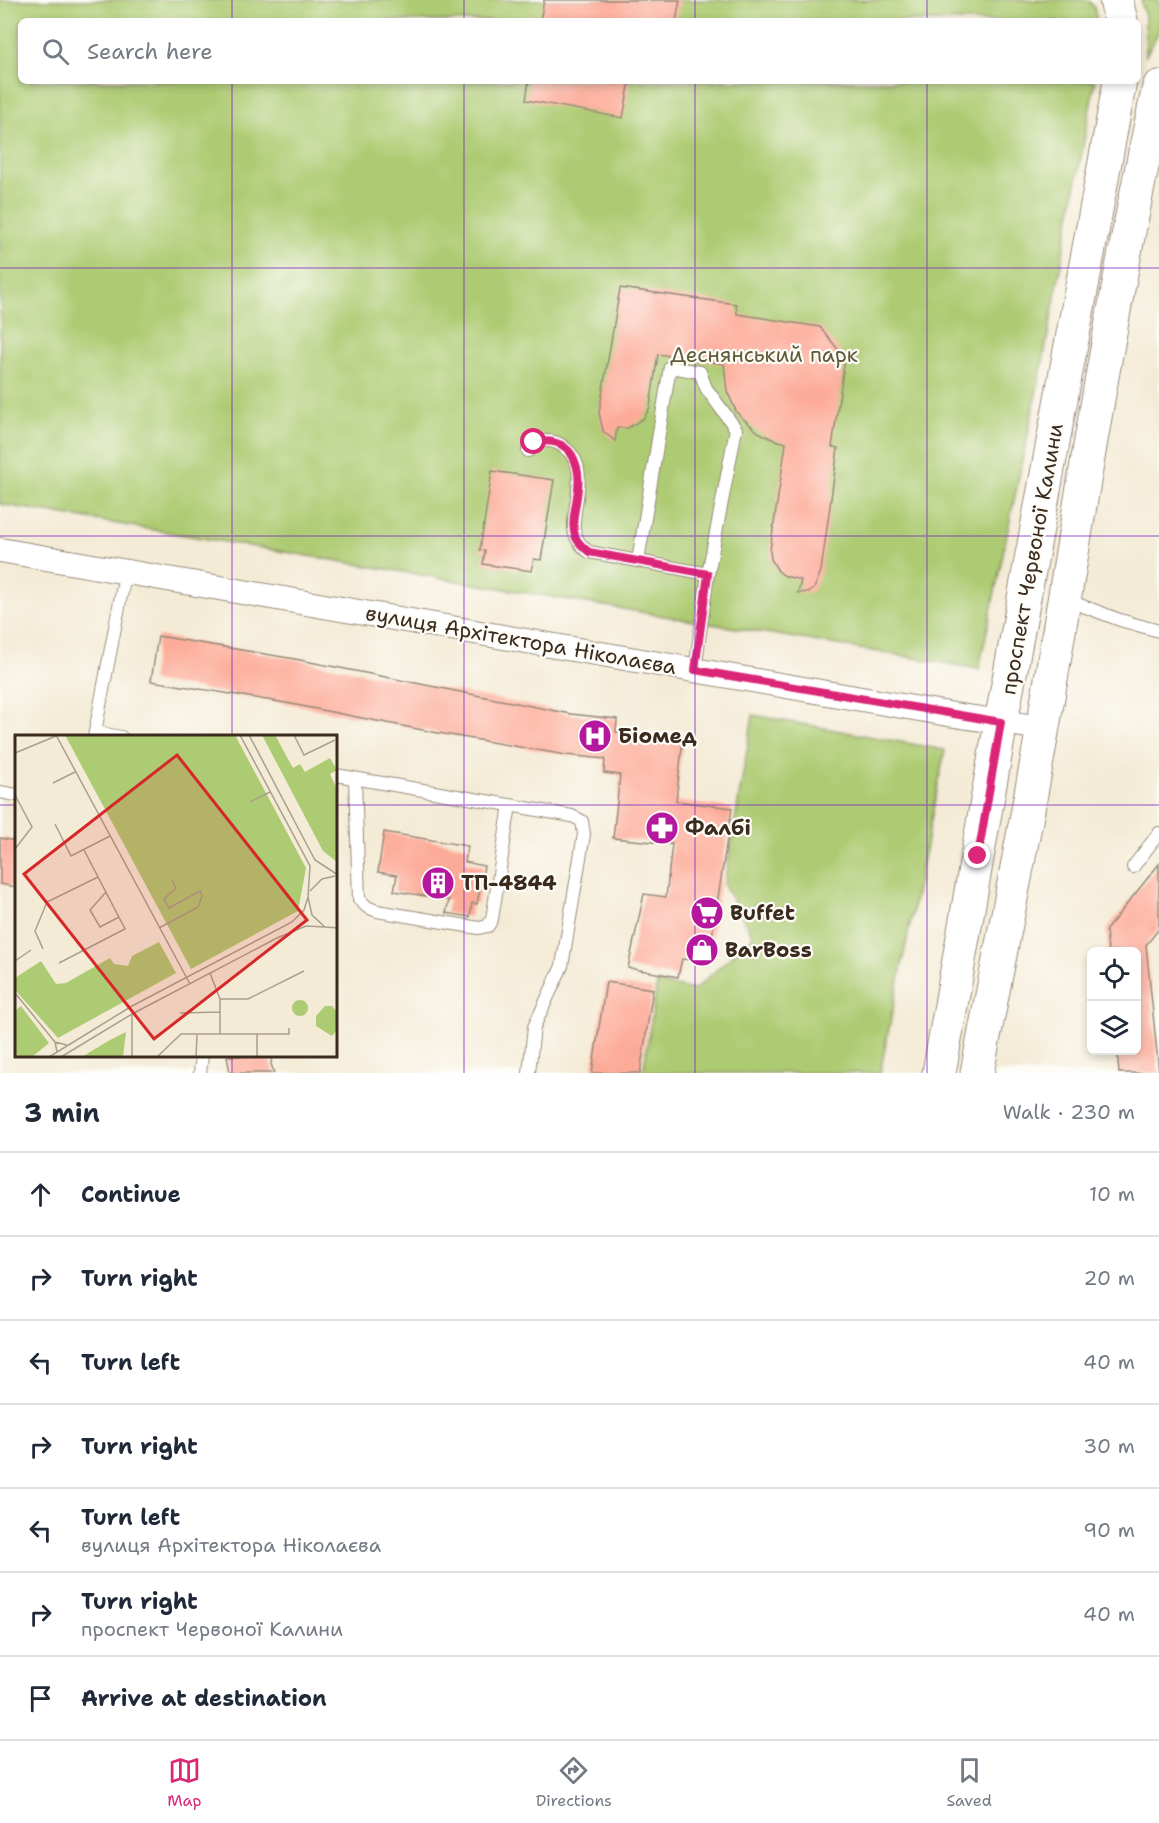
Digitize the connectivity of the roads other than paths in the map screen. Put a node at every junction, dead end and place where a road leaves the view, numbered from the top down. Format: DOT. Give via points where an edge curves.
graph roads {
  1 [pos="1116,0"];
  2 [pos="1120,18"];
  3 [pos="1119,84"];
  4 [pos="1159,87"];
  5 [pos="528,451"];
  6 [pos="0,550"];
  7 [pos="638,561"];
  8 [pos="126,570"];
  9 [pos="708,574"];
  10 [pos="1063,599"];
  11 [pos="1159,631"];
  12 [pos="695,670"];
  13 [pos="1001,722"];
  14 [pos="1042,728"];
  15 [pos="94,735"];
  16 [pos="338,775"];
  17 [pos="355,779"];
  18 [pos="0,792"];
  19 [pos="15,795"];
  20 [pos="510,805"];
  21 [pos="1159,833"];
  22 [pos="1133,867"];
  23 [pos="201,1058"];
  24 [pos="200,1073"];
  25 [pos="529,1073"];
  26 [pos="939,1073"];
  27 [pos="976,1073"];
  1 -- 2 [label="main road"];
  3 -- 13 [label="main road, проспект Червоної Калини"];
  4 -- 10 [label="main road, проспект Червоної Калини" via="1136,190"];
  5 -- 7 [label="lane" via="534,442 545,441 558,442 569,450 579,480 574,529 582,547 589,552"];
  6 -- 8 [label="street, вулиця Архітектора Ніколаєва"];
  7 -- 9 [label="lane"];
  7 -- 9 [label="lane" via="670,367 700,372 706,388 736,429"];
  8 -- 12 [label="street, вулиця Архітектора Ніколаєва"];
  8 -- 15 [label="lane"];
  9 -- 12 [label="lane"];
  10 -- 11 [label="lane"];
  10 -- 14 [label="main road, проспект Червоної Калини"];
  12 -- 13 [label="street, вулиця Архітектора Ніколаєва"];
  13 -- 14 [label="street, вулиця Архітектора Ніколаєва"];
  13 -- 26 [label="main road, проспект Червоної Калини"];
  14 -- 27 [label="main road, проспект Червоної Калини"];
  16 -- 17 [label="lane"];
  17 -- 20 [label="lane"];
  17 -- 20 [label="lane" via="359,899 388,913 479,928 488,926"];
  18 -- 19 [label="lane"];
  20 -- 25 [label="lane" via="572,816 582,821 584,834 562,966 534,1027"];
  21 -- 22 [label="lane"];
  23 -- 24 [label="lane"];
}
